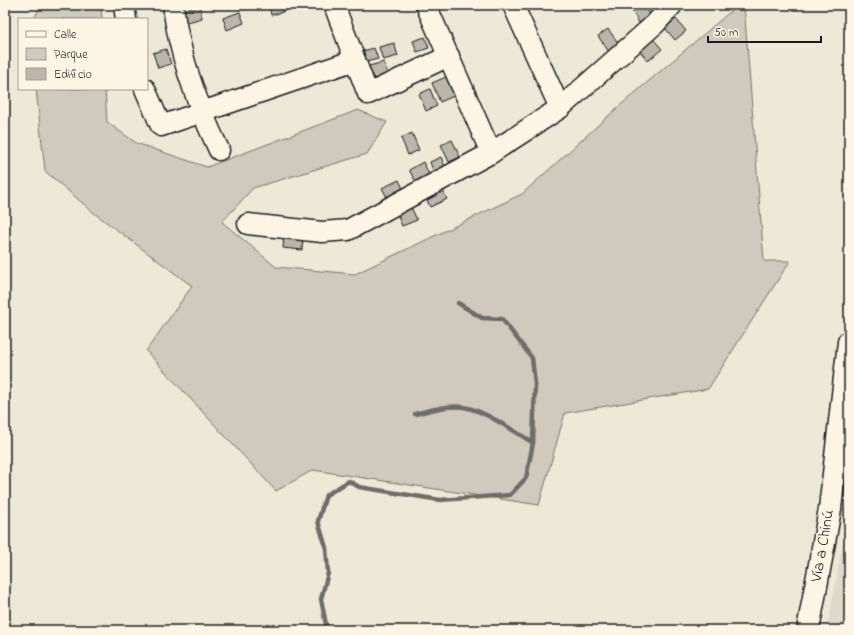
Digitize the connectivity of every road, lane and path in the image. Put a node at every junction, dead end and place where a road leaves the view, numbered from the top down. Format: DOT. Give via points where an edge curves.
graph roads {
  1 [pos="124,5"];
  2 [pos="173,5"];
  3 [pos="334,5"];
  4 [pos="426,5"];
  5 [pos="513,5"];
  6 [pos="672,5"];
  7 [pos="126,18"];
  8 [pos="449,56"];
  9 [pos="355,60"];
  10 [pos="145,90"];
  11 [pos="560,108"];
  12 [pos="201,112"];
  13 [pos="219,150"];
  14 [pos="491,153"];
  15 [pos="248,224"];
  16 [pos="849,342"];
  17 [pos="844,429"];
  18 [pos="808,630"];
  1 -- 7 [label="street"];
  2 -- 12 [label="street" via="186,68"];
  3 -- 9 [label="street"];
  4 -- 8 [label="street"];
  5 -- 11 [label="street"];
  6 -- 11 [label="street" via="656,24"];
  8 -- 9 [label="street" via="368,94"];
  8 -- 14 [label="street"];
  9 -- 12 [label="street"];
  10 -- 12 [label="street" via="161,126"];
  11 -- 14 [label="street"];
  12 -- 13 [label="street"];
  14 -- 15 [label="street" via="348,230 322,232"];
  16 -- 17 [label="main road, Vía a Chinú"];
  17 -- 18 [label="main road, Vía a Chinú"];
}
